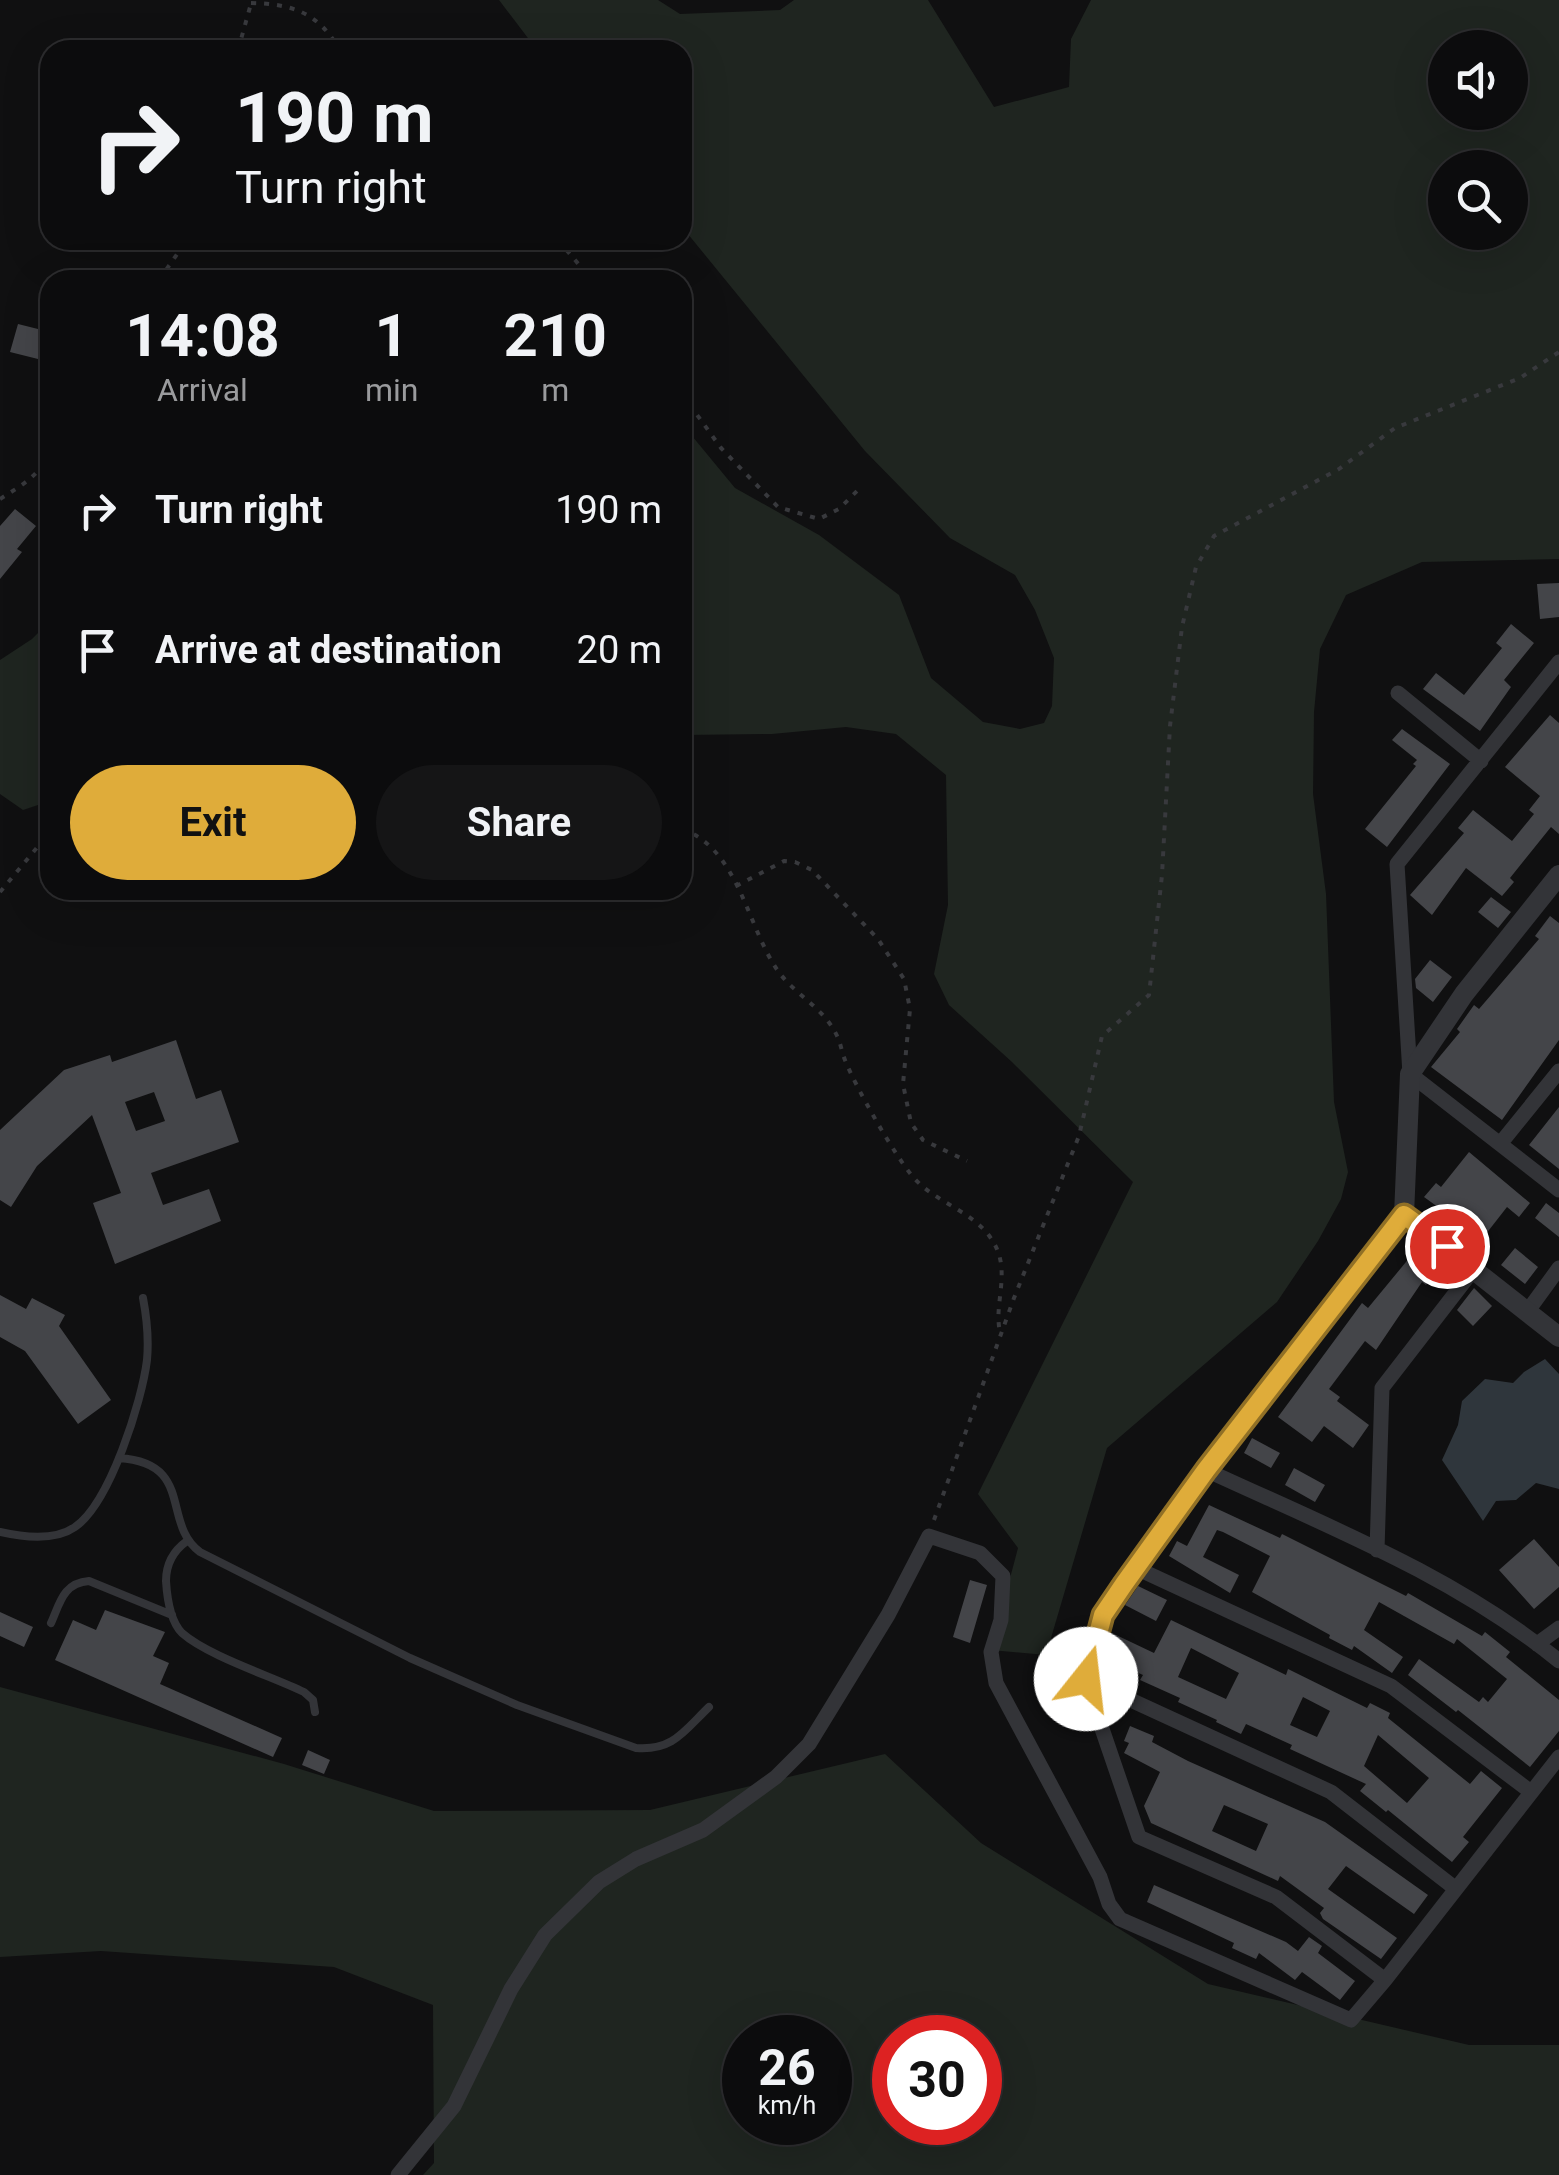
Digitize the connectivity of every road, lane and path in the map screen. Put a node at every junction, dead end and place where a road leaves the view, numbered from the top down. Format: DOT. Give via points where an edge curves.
graph roads {
  1 [pos="252,2"];
  2 [pos="241,40"];
  3 [pos="334,40"];
  4 [pos="566,250"];
  5 [pos="584,270"];
  6 [pos="1559,352"];
  7 [pos="692,408"];
  8 [pos="40,469"];
  9 [pos="862,486"];
  10 [pos="0,500"];
  11 [pos="1559,662"];
  12 [pos="1398,693"];
  13 [pos="1481,760"];
  14 [pos="692,833"];
  15 [pos="40,844"];
  16 [pos="1559,875"];
  17 [pos="736,886"];
  18 [pos="0,892"];
  19 [pos="1559,1071"];
  20 [pos="1410,1074"];
  21 [pos="1500,1144"];
  22 [pos="967,1161"];
  23 [pos="1559,1190"];
  24 [pos="1404,1215"];
  25 [pos="1559,1268"];
  26 [pos="1474,1269"];
  27 [pos="143,1298"];
  28 [pos="1527,1312"];
  29 [pos="1001,1335"];
  30 [pos="1559,1338"];
  31 [pos="119,1458"];
  32 [pos="1206,1470"];
  33 [pos="0,1532"];
  34 [pos="929,1536"];
  35 [pos="187,1541"];
  36 [pos="1377,1550"];
  37 [pos="1136,1568"];
  38 [pos="172,1615"];
  39 [pos="51,1623"];
  40 [pos="1559,1628"];
  41 [pos="1538,1644"];
  42 [pos="1559,1661"];
  43 [pos="1086,1679"];
  44 [pos="709,1707"];
  45 [pos="314,1712"];
  46 [pos="1559,1757"];
  47 [pos="1532,1792"];
  48 [pos="1456,1889"];
  49 [pos="1386,1980"];
  50 [pos="398,2175"];
  1 -- 2 [label="path"];
  1 -- 3 [label="path" via="302,11"];
  4 -- 5 [label="path"];
  6 -- 29 [label="path" via="1520,378 1395,428 1339,469 1214,536 1196,567 1172,710 1149,995 1102,1036 1079,1136"];
  7 -- 9 [label="path" via="778,507 820,519"];
  8 -- 10 [label="path"];
  11 -- 13 [label="street"];
  12 -- 13 [label="street"];
  13 -- 20 [label="street" via="1397,864"];
  14 -- 17 [label="path" via="703,838"];
  15 -- 18 [label="path"];
  16 -- 20 [label="street"];
  17 -- 22 [label="path" via="795,862 812,870 878,940 904,979 910,1009 903,1084 911,1123 923,1140"];
  17 -- 29 [label="path" via="776,969 816,1006 838,1038 906,1167 928,1191 983,1228 997,1248"];
  19 -- 21 [label="street"];
  20 -- 21 [label="street"];
  20 -- 24 [label="street"];
  21 -- 23 [label="street"];
  24 -- 26 [label="street"];
  24 -- 32 [label="street"];
  25 -- 28 [label="street"];
  26 -- 28 [label="street"];
  26 -- 36 [label="street" via="1382,1388"];
  27 -- 31 [label="lane" via="146,1362"];
  28 -- 30 [label="street"];
  29 -- 34 [label="path"];
  31 -- 33 [label="lane" via="94,1509 74,1529 52,1536"];
  31 -- 35 [label="lane" via="147,1462 160,1473 176,1496"];
  32 -- 36 [label="street"];
  32 -- 37 [label="street"];
  34 -- 49 [label="street" via="980,1553 1003,1576 992,1652 996,1683 1120,1919 1351,2020"];
  34 -- 50 [label="street" via="809,1744 704,1830 599,1882 545,1935 510,1990 454,2106"];
  35 -- 38 [label="lane" via="166,1569"];
  35 -- 44 [label="lane" via="410,1658 636,1748 667,1746"];
  36 -- 41 [label="street" via="1484,1605"];
  37 -- 43 [label="street" via="1103,1615"];
  37 -- 47 [label="street" via="1390,1686"];
  38 -- 39 [label="lane" via="76,1582 62,1595"];
  38 -- 45 [label="lane" via="179,1631 200,1645 304,1692"];
  40 -- 41 [label="street"];
  41 -- 42 [label="street"];
  43 -- 48 [label="street" via="1331,1792"];
  43 -- 49 [label="street" via="1139,1837 1276,1898"];
  46 -- 47 [label="street"];
  47 -- 48 [label="street"];
  48 -- 49 [label="street"];
}
